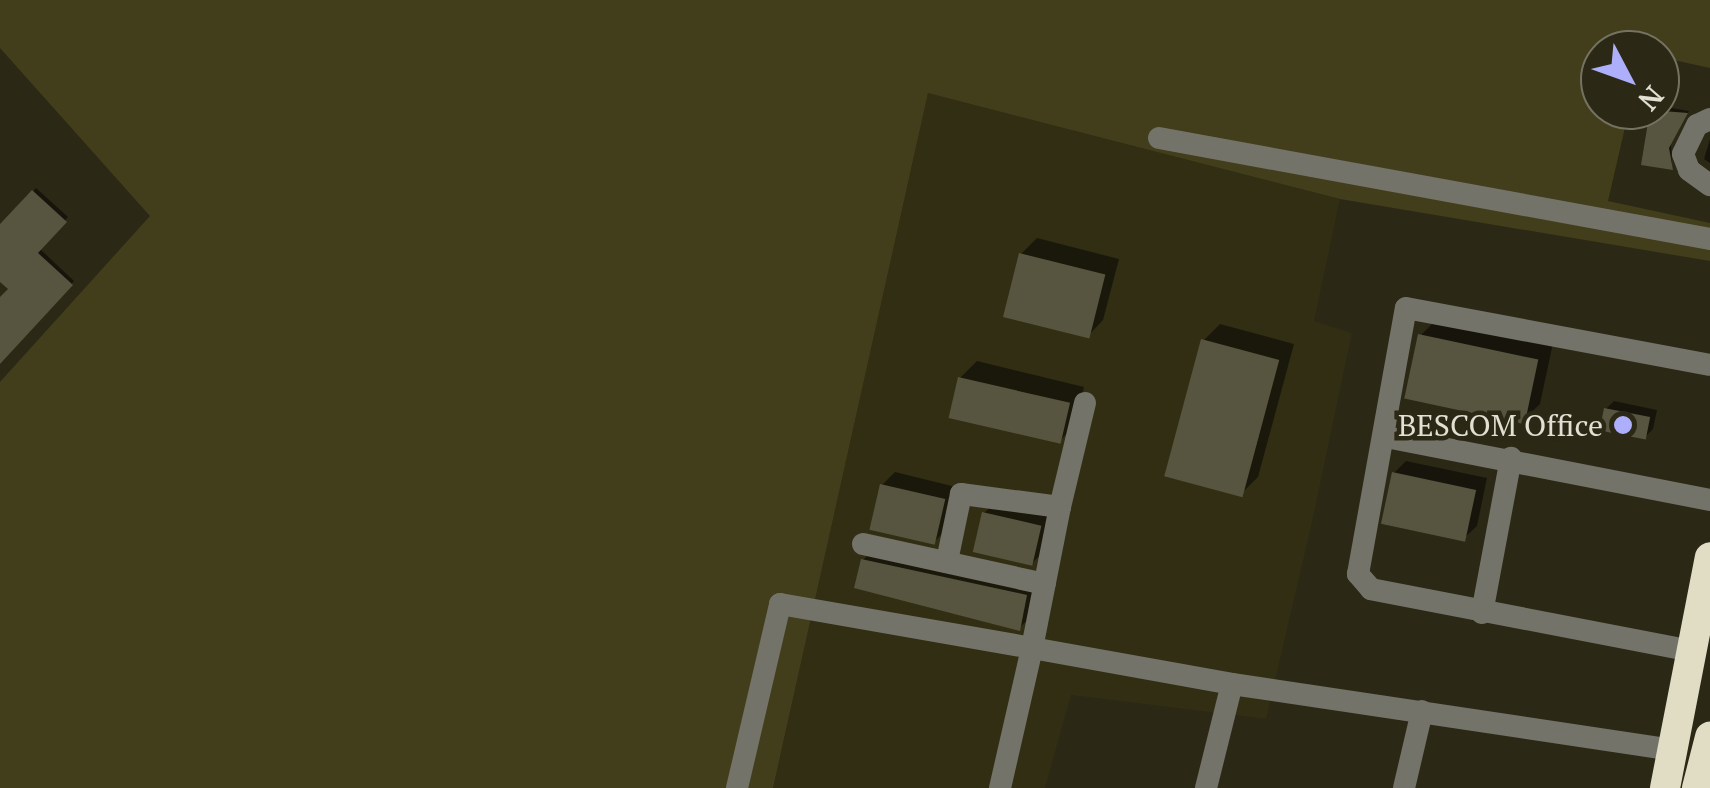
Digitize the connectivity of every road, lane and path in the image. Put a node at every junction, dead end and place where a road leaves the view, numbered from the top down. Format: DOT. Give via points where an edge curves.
graph roads {
  1 [pos="1710,119"];
  2 [pos="1159,138"];
  3 [pos="1710,185"];
  4 [pos="1710,239"];
  5 [pos="1710,364"];
  6 [pos="1085,403"];
  7 [pos="1386,438"];
  8 [pos="1511,458"];
  9 [pos="1710,500"];
  10 [pos="1060,507"];
  11 [pos="863,544"];
  12 [pos="1710,557"];
  13 [pos="947,561"];
  14 [pos="1046,584"];
  15 [pos="1482,613"];
  16 [pos="1032,648"];
  17 [pos="1692,651"];
  18 [pos="1232,684"];
  19 [pos="1422,711"];
  20 [pos="1710,737"];
  21 [pos="1674,750"];
  22 [pos="736,788"];
  23 [pos="1000,788"];
  24 [pos="1206,788"];
  25 [pos="1404,788"];
  26 [pos="1665,788"];
  27 [pos="1697,788"];
  1 -- 3 [label="street" via="1697,125 1684,154 1688,170"];
  2 -- 4 [label="street"];
  5 -- 7 [label="street" via="1406,308"];
  6 -- 10 [label="street"];
  7 -- 8 [label="street"];
  7 -- 15 [label="street" via="1360,581 1371,590"];
  8 -- 9 [label="street"];
  8 -- 15 [label="street"];
  10 -- 13 [label="street" via="961,494"];
  10 -- 14 [label="street"];
  11 -- 13 [label="street"];
  12 -- 17 [label="highway"];
  13 -- 14 [label="street"];
  14 -- 16 [label="street"];
  15 -- 17 [label="street"];
  16 -- 18 [label="street"];
  16 -- 22 [label="street" via="780,604"];
  16 -- 23 [label="street"];
  17 -- 21 [label="highway"];
  18 -- 19 [label="street"];
  18 -- 24 [label="street"];
  19 -- 21 [label="street"];
  19 -- 25 [label="street"];
  20 -- 27 [label="highway"];
  21 -- 26 [label="highway"];
}
